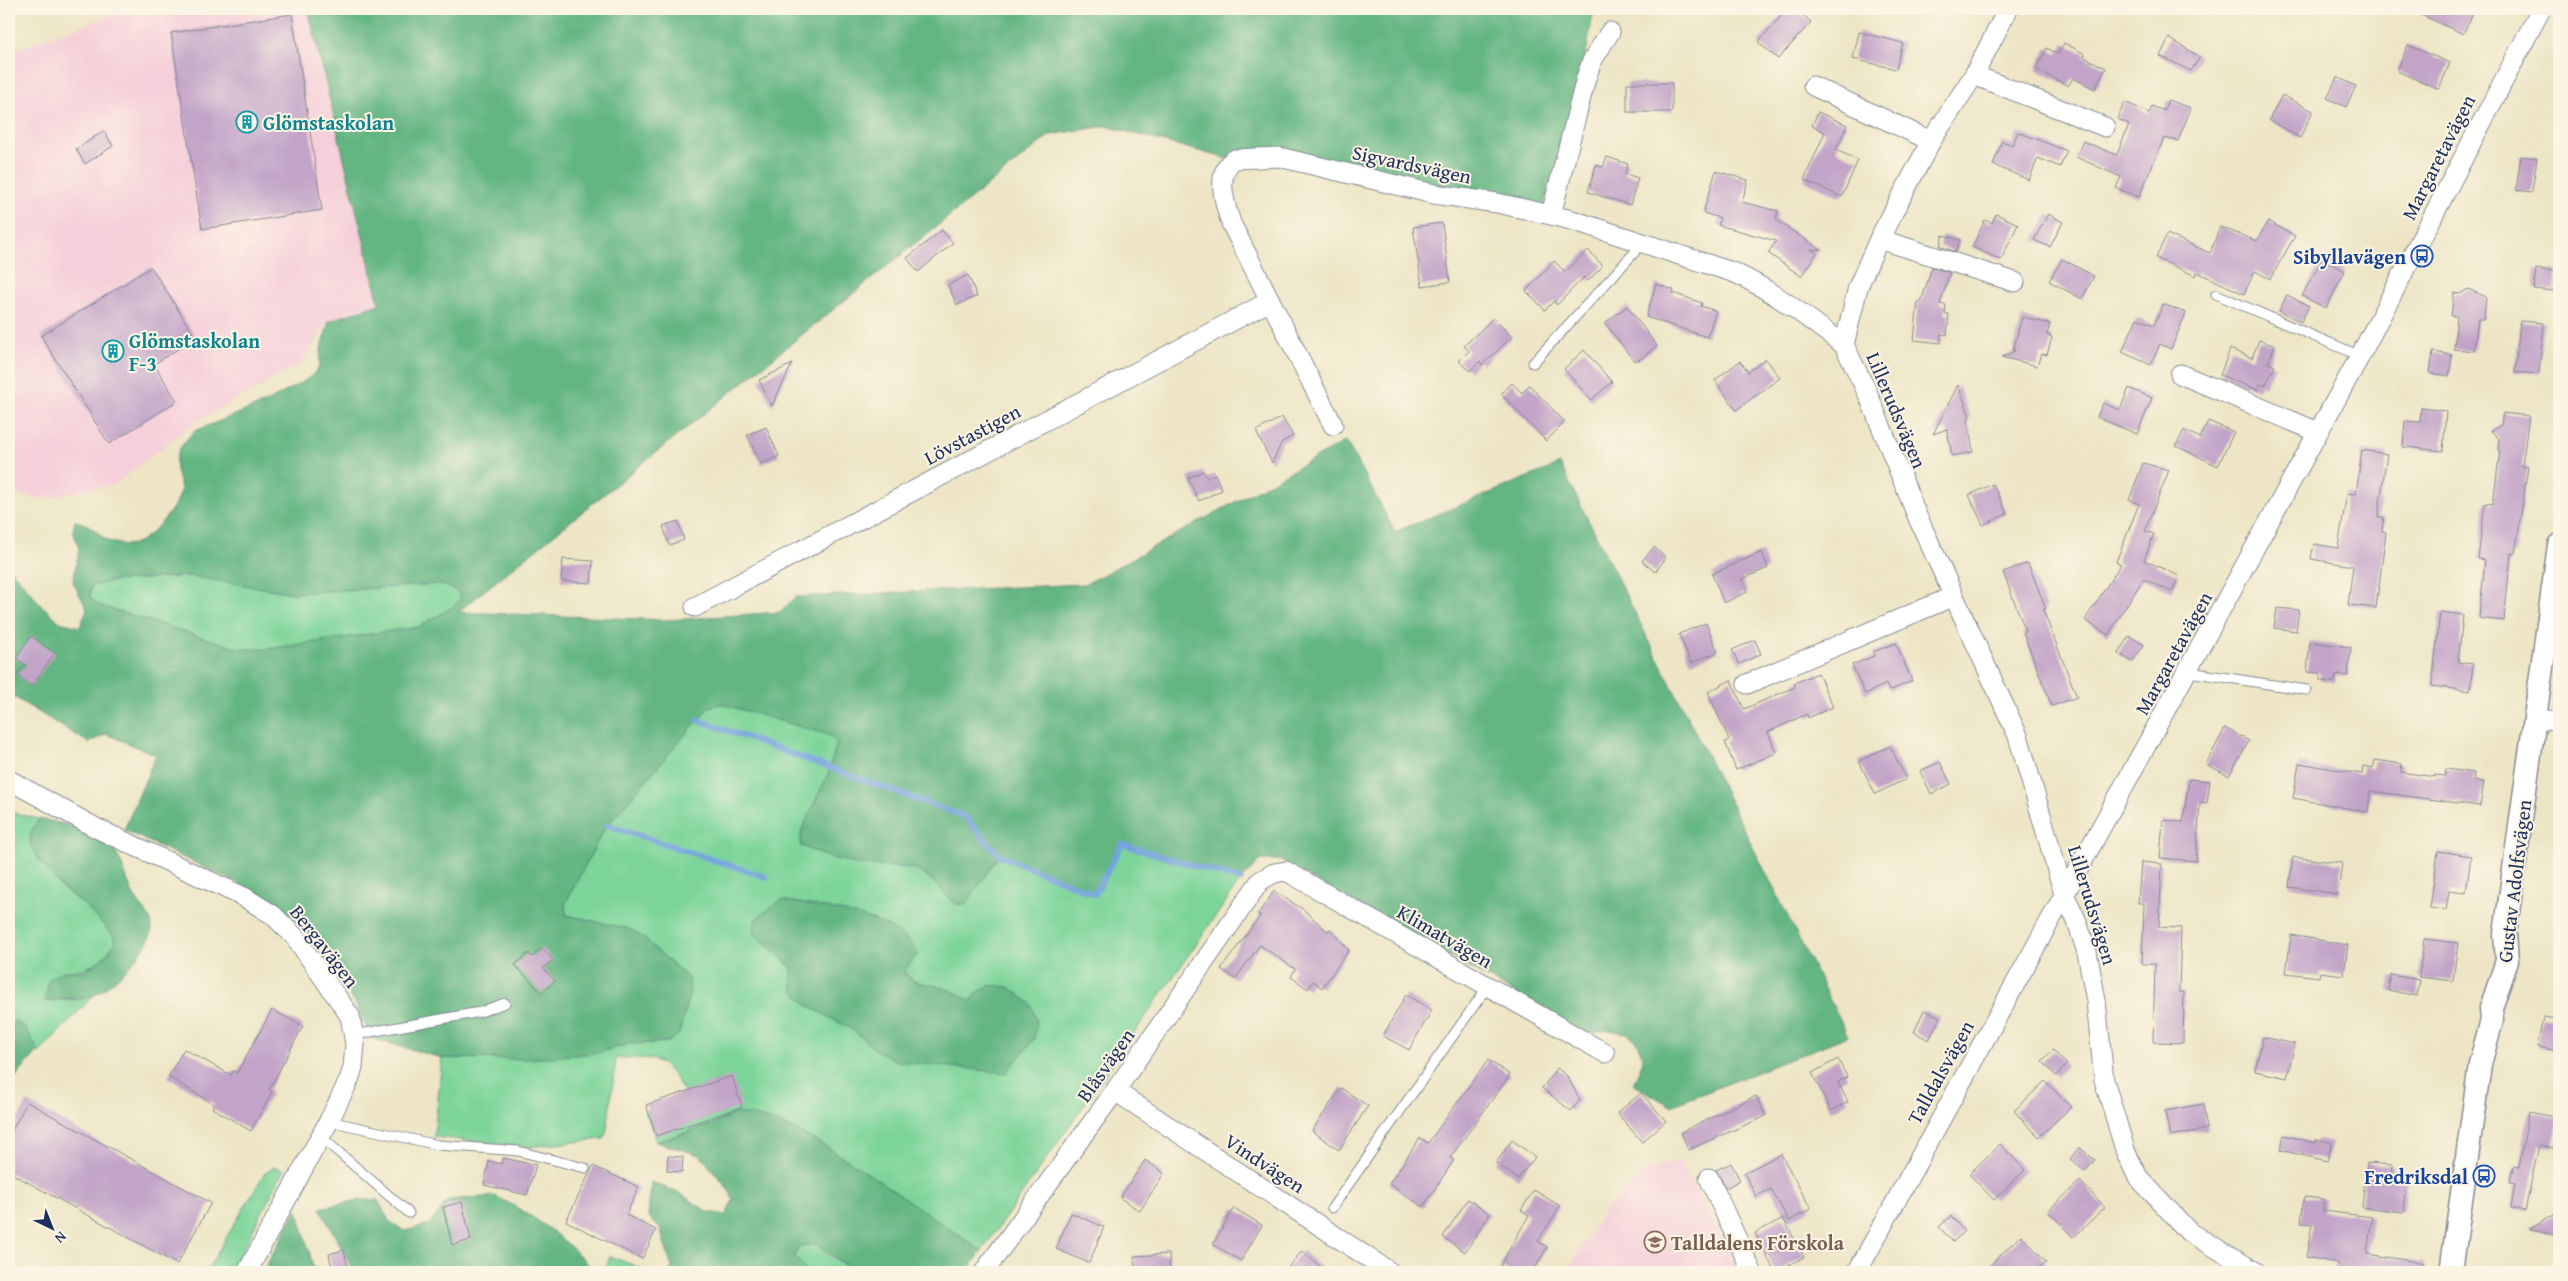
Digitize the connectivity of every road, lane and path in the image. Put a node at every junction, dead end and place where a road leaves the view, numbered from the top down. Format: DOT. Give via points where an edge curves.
graph roads {
  1 [pos="2008,9"];
  2 [pos="2541,9"];
  3 [pos="1610,32"];
  4 [pos="1974,75"];
  5 [pos="1813,86"];
  6 [pos="2105,127"];
  7 [pos="1931,141"];
  8 [pos="1551,216"];
  9 [pos="1879,239"];
  10 [pos="1640,242"];
  11 [pos="2015,282"];
  12 [pos="2216,294"];
  13 [pos="1270,302"];
  14 [pos="1844,345"];
  15 [pos="2360,356"];
  16 [pos="1533,362"];
  17 [pos="2180,374"];
  18 [pos="1333,425"];
  19 [pos="2318,432"];
  20 [pos="2559,546"];
  21 [pos="1954,596"];
  22 [pos="695,607"];
  23 [pos="2189,672"];
  24 [pos="1747,684"];
  25 [pos="2307,690"];
  26 [pos="2536,719"];
  27 [pos="2559,722"];
  28 [pos="9,780"];
  29 [pos="1260,881"];
  30 [pos="2064,894"];
  31 [pos="1488,986"];
  32 [pos="505,1003"];
  33 [pos="354,1035"];
  34 [pos="1605,1054"];
  35 [pos="1115,1091"];
  36 [pos="325,1129"];
  37 [pos="585,1168"];
  38 [pos="1709,1178"];
  39 [pos="1332,1208"];
  40 [pos="409,1213"];
  41 [pos="247,1272"];
  42 [pos="984,1272"];
  43 [pos="1390,1272"];
  44 [pos="1752,1272"];
  45 [pos="1857,1272"];
  46 [pos="2256,1272"];
  47 [pos="2451,1272"];
  1 -- 4 [label="street, Lillerudsvägen"];
  2 -- 15 [label="street, Margaretavägen"];
  3 -- 8 [label="street" via="1592,60 1586,78"];
  4 -- 6 [label="street"];
  4 -- 7 [label="street, Lillerudsvägen"];
  5 -- 7 [label="street"];
  7 -- 9 [label="street, Lillerudsvägen"];
  8 -- 10 [label="street, Sigvardsvägen"];
  8 -- 13 [label="street, Sigvardsvägen" via="1497,203 1434,194 1279,157 1235,159 1226,172 1222,194 1231,223"];
  9 -- 11 [label="street"];
  9 -- 14 [label="street, Lillerudsvägen" via="1858,287"];
  10 -- 14 [label="street, Sigvardsvägen" via="1753,282"];
  10 -- 16 [label="lane"];
  12 -- 15 [label="lane"];
  13 -- 18 [label="street, Sigvardsvägen"];
  13 -- 22 [label="street, Lövstastigen"];
  14 -- 21 [label="street, Lillerudsvägen"];
  15 -- 19 [label="street, Margaretavägen"];
  17 -- 19 [label="street"];
  19 -- 23 [label="street, Margaretavägen"];
  20 -- 26 [label="street, Gustav Adolfsvägen"];
  21 -- 24 [label="street"];
  21 -- 30 [label="street, Lillerudsvägen" via="2018,736"];
  23 -- 25 [label="lane"];
  23 -- 30 [label="street, Margaretavägen"];
  26 -- 27 [label="street"];
  26 -- 47 [label="street, Gustav Adolfsvägen" via="2505,934 2507,961 2491,1008 2492,1020 2480,1064"];
  28 -- 33 [label="street, Bergavägen" via="96,828 244,897 273,915 295,937 343,1003"];
  29 -- 31 [label="street, Klimatvägen" via="1286,871"];
  29 -- 35 [label="street, Blåsvägen"];
  30 -- 45 [label="street, Talldalsvägen"];
  30 -- 46 [label="street, Lillerudsvägen" via="2076,919 2093,976 2104,1080 2110,1106 2138,1177 2189,1232"];
  31 -- 34 [label="street, Klimatvägen"];
  31 -- 39 [label="lane"];
  32 -- 33 [label="lane" via="480,1012"];
  33 -- 36 [label="street, Bergavägen" via="353,1068"];
  35 -- 42 [label="street, Blåsvägen"];
  35 -- 43 [label="street, Vindvägen"];
  36 -- 37 [label="lane" via="518,1151"];
  36 -- 40 [label="lane"];
  36 -- 41 [label="street, Bergavägen"];
  38 -- 44 [label="street"];
}
